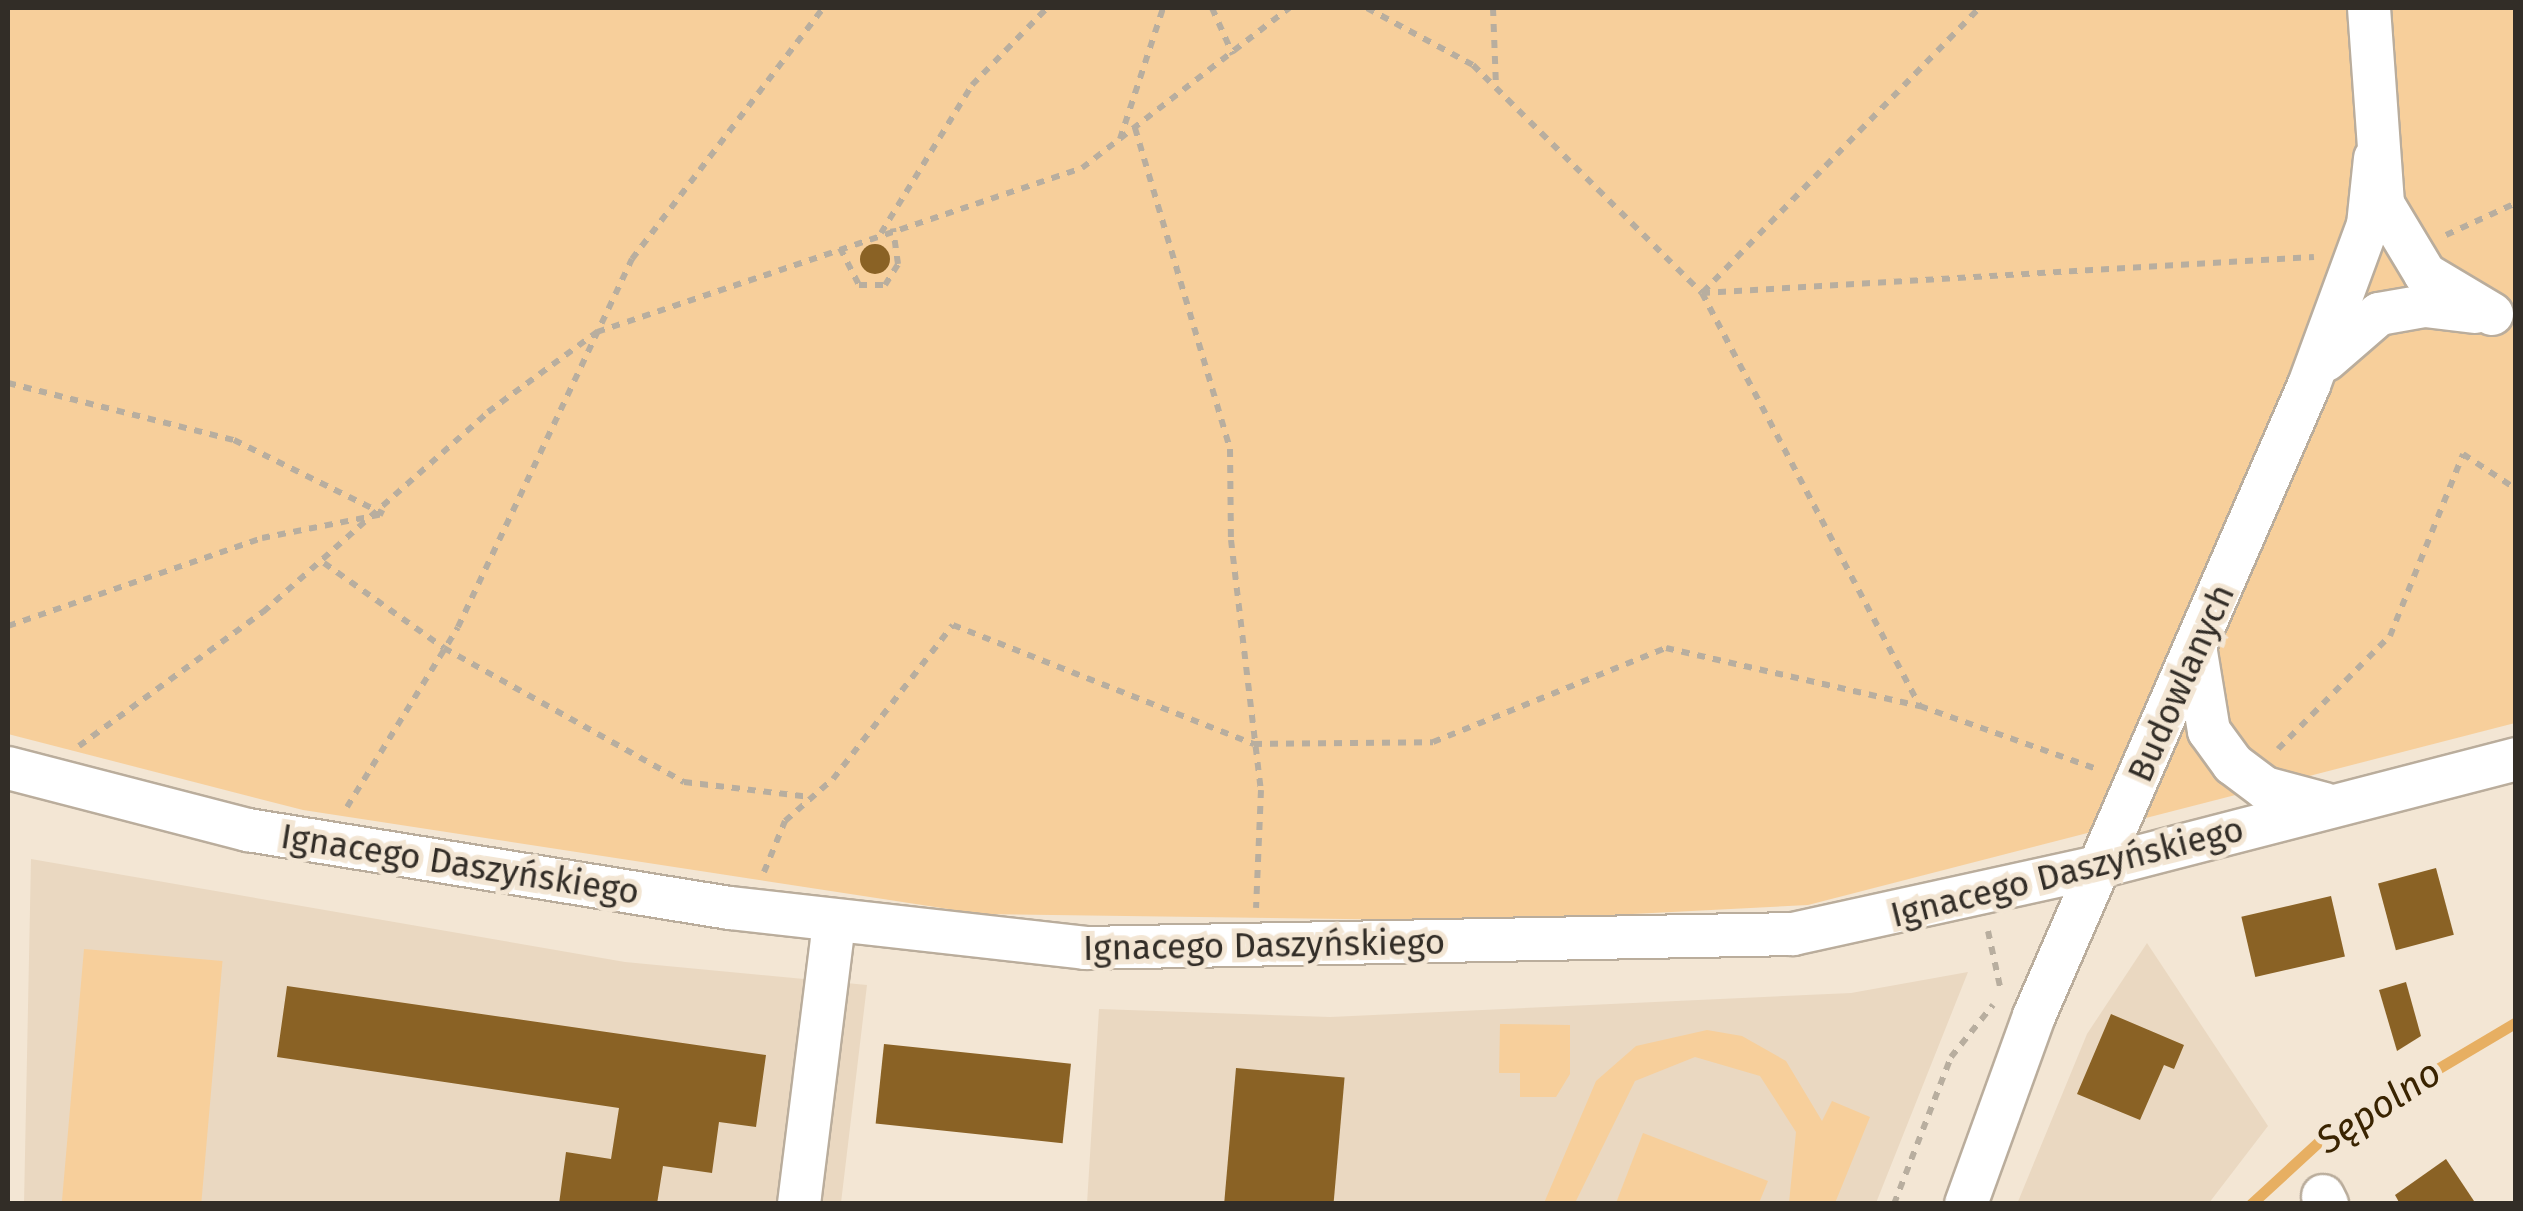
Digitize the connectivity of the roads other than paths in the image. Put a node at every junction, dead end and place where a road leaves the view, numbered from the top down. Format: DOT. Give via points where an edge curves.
graph roads {
  1 [pos="2369,8"];
  2 [pos="2375,158"];
  3 [pos="2504,316"];
  4 [pos="2308,385"];
  5 [pos="2196,652"];
  6 [pos="2516,759"];
  7 [pos="8,768"];
  8 [pos="2332,805"];
  9 [pos="2099,867"];
  10 [pos="834,921"];
  11 [pos="798,1204"];
  12 [pos="1966,1204"];
  1 -- 2 [label="street, Budowlanych"];
  2 -- 3 [label="street, Budowlanych" via="2383,204 2410,256 2444,290"];
  2 -- 4 [label="street, Budowlanych" via="2368,225"];
  3 -- 4 [label="street" via="2425,306 2378,314"];
  4 -- 5 [label="street, Budowlanych"];
  5 -- 8 [label="street" via="2205,718 2233,764 2265,788"];
  5 -- 9 [label="street, Budowlanych"];
  6 -- 8 [label="street, Ignacego Daszyńskiego"];
  7 -- 10 [label="street, Ignacego Daszyńskiego" via="248,830"];
  8 -- 9 [label="street, Ignacego Daszyńskiego"];
  9 -- 10 [label="street, Ignacego Daszyńskiego" via="1840,926 1744,937 1085,948"];
  9 -- 12 [label="street, Budowlanych"];
  10 -- 11 [label="street"];
}
